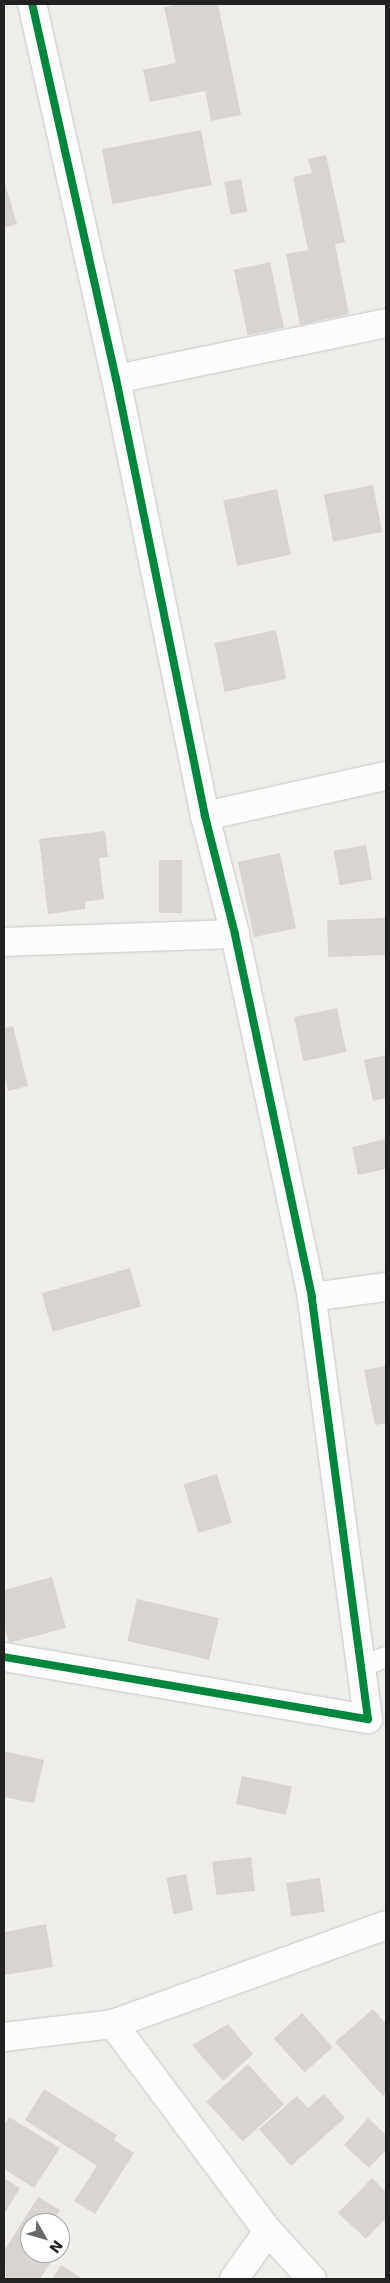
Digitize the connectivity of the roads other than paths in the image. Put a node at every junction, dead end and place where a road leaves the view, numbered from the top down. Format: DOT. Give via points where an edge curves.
graph roads {
  1 [pos="32,4"];
  2 [pos="386,323"];
  3 [pos="116,379"];
  4 [pos="386,776"];
  5 [pos="205,816"];
  6 [pos="235,934"];
  7 [pos="4,942"];
  8 [pos="386,1287"];
  9 [pos="312,1297"];
  10 [pos="386,1656"];
  11 [pos="4,1657"];
  12 [pos="361,1667"];
  13 [pos="386,1925"];
  14 [pos="114,2024"];
  15 [pos="4,2037"];
  16 [pos="268,2231"];
  17 [pos="234,2279"];
  18 [pos="312,2279"];
  1 -- 3 [label="street"];
  2 -- 3 [label="street"];
  3 -- 5 [label="street"];
  4 -- 5 [label="street"];
  5 -- 6 [label="street"];
  6 -- 7 [label="street"];
  6 -- 9 [label="street"];
  8 -- 9 [label="street"];
  9 -- 12 [label="street"];
  10 -- 12 [label="lane"];
  11 -- 12 [label="street" via="368,1719"];
  13 -- 14 [label="street"];
  14 -- 15 [label="street"];
  14 -- 16 [label="street"];
  16 -- 17 [label="street"];
  16 -- 18 [label="street"];
}
